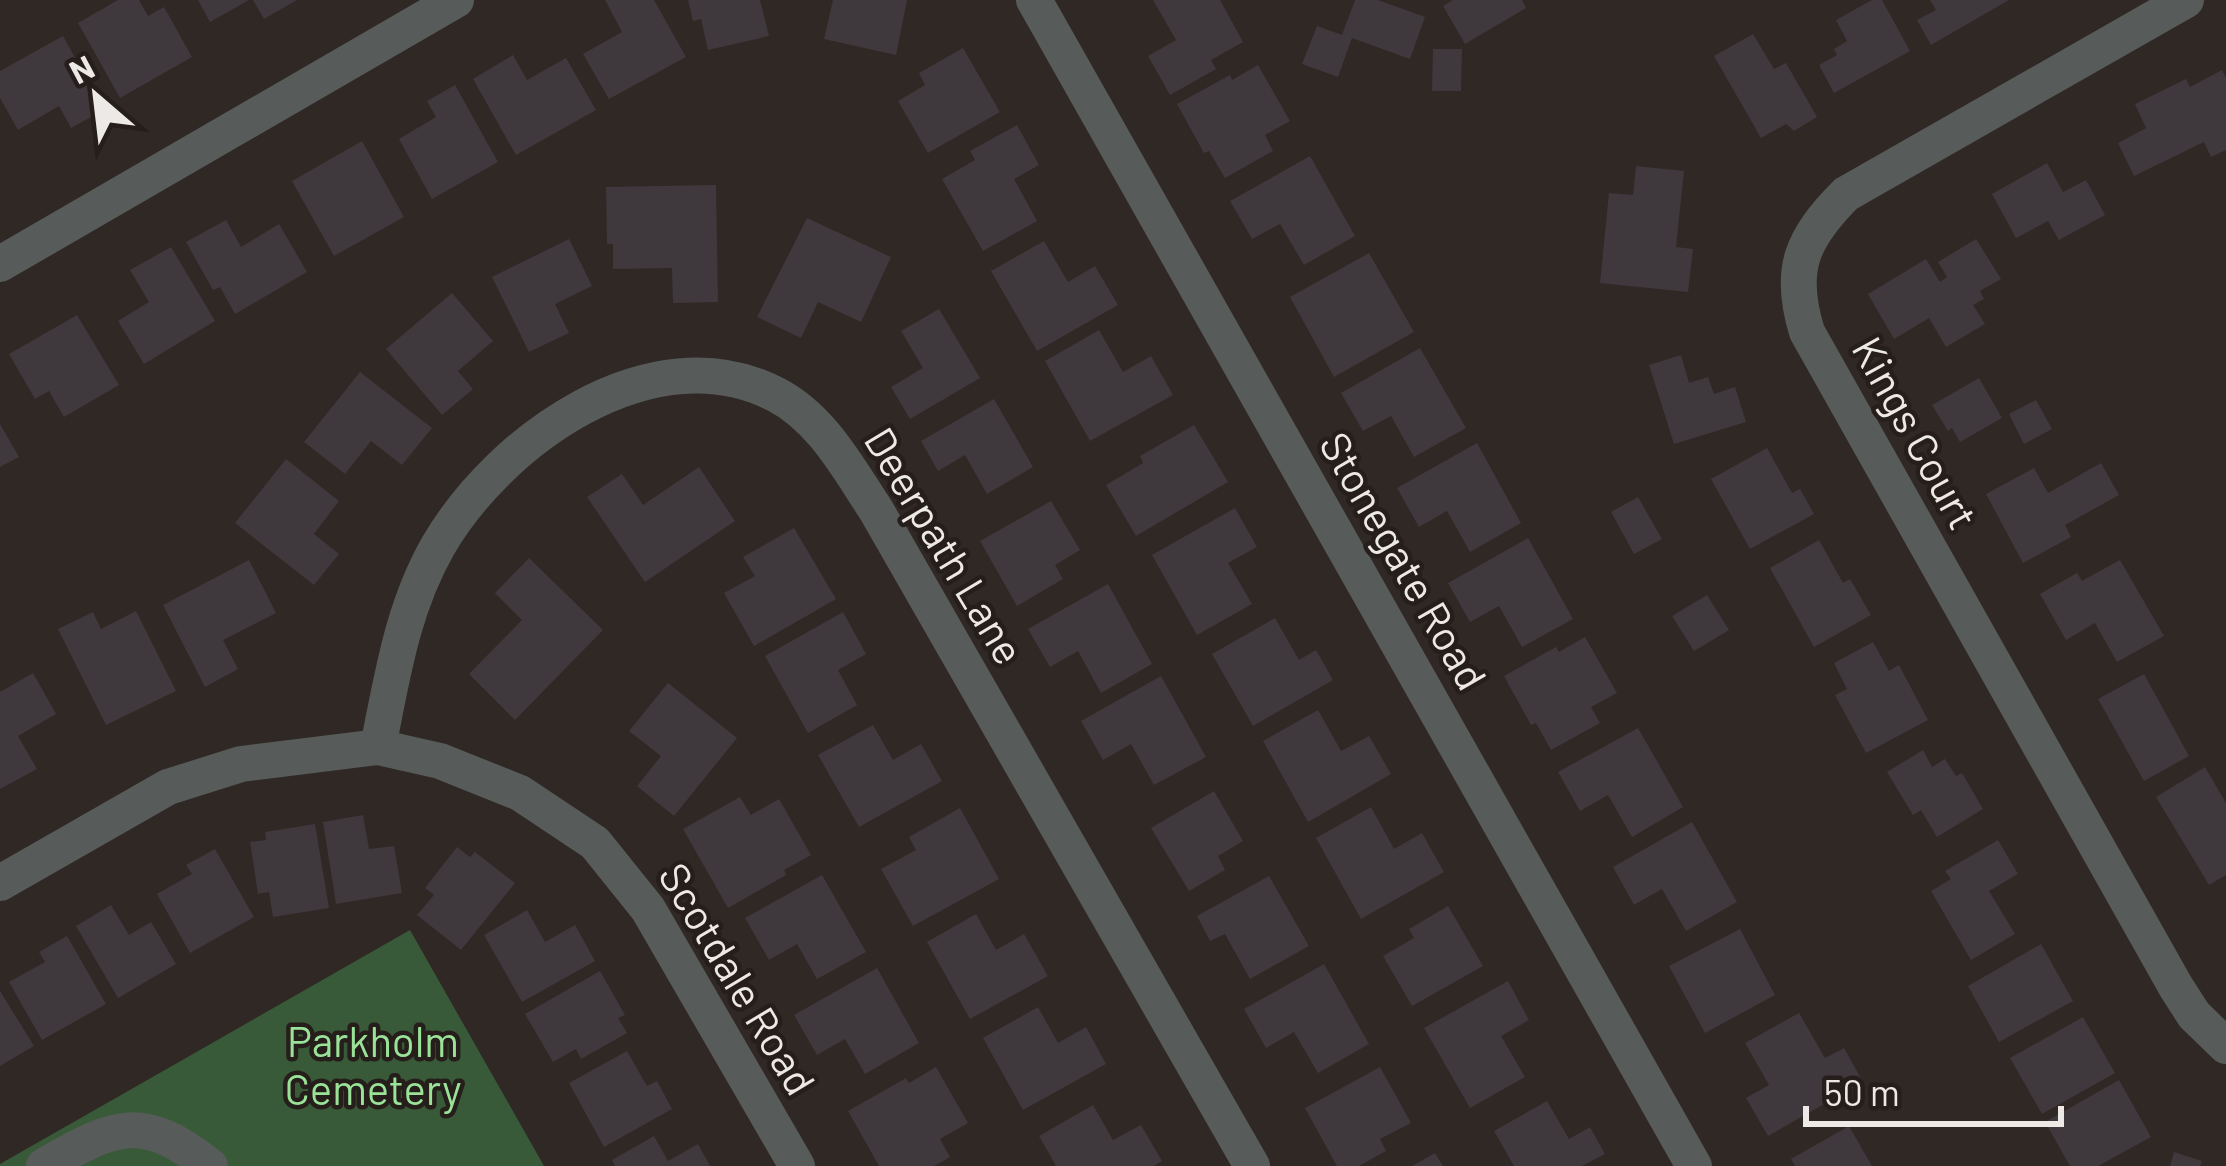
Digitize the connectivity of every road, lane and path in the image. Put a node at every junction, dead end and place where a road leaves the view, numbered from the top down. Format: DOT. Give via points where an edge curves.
graph roads {
  1 [pos="456,0"];
  2 [pos="1034,0"];
  3 [pos="2186,0"];
  4 [pos="0,264"];
  5 [pos="378,747"];
  6 [pos="0,883"];
  7 [pos="2226,1046"];
  8 [pos="44,1166"];
  9 [pos="210,1166"];
  10 [pos="797,1166"];
  11 [pos="1252,1166"];
  12 [pos="1694,1166"];
  1 -- 4 [label="street"];
  2 -- 12 [label="street, Stonegate Road"];
  3 -- 7 [label="street, Kings Court" via="1846,194 1806,241 1797,300 1807,332 2176,987"];
  5 -- 6 [label="street, Scotdale Road" via="241,764 168,787"];
  5 -- 10 [label="street, Scotdale Road" via="440,761 520,794 595,843 648,909"];
  5 -- 11 [label="street, Deerpath Lane" via="397,644 438,547 503,465 577,411 655,380 695,375 776,394 832,443 876,510"];
  8 -- 9 [label="street" via="101,1137 148,1129"];
}
